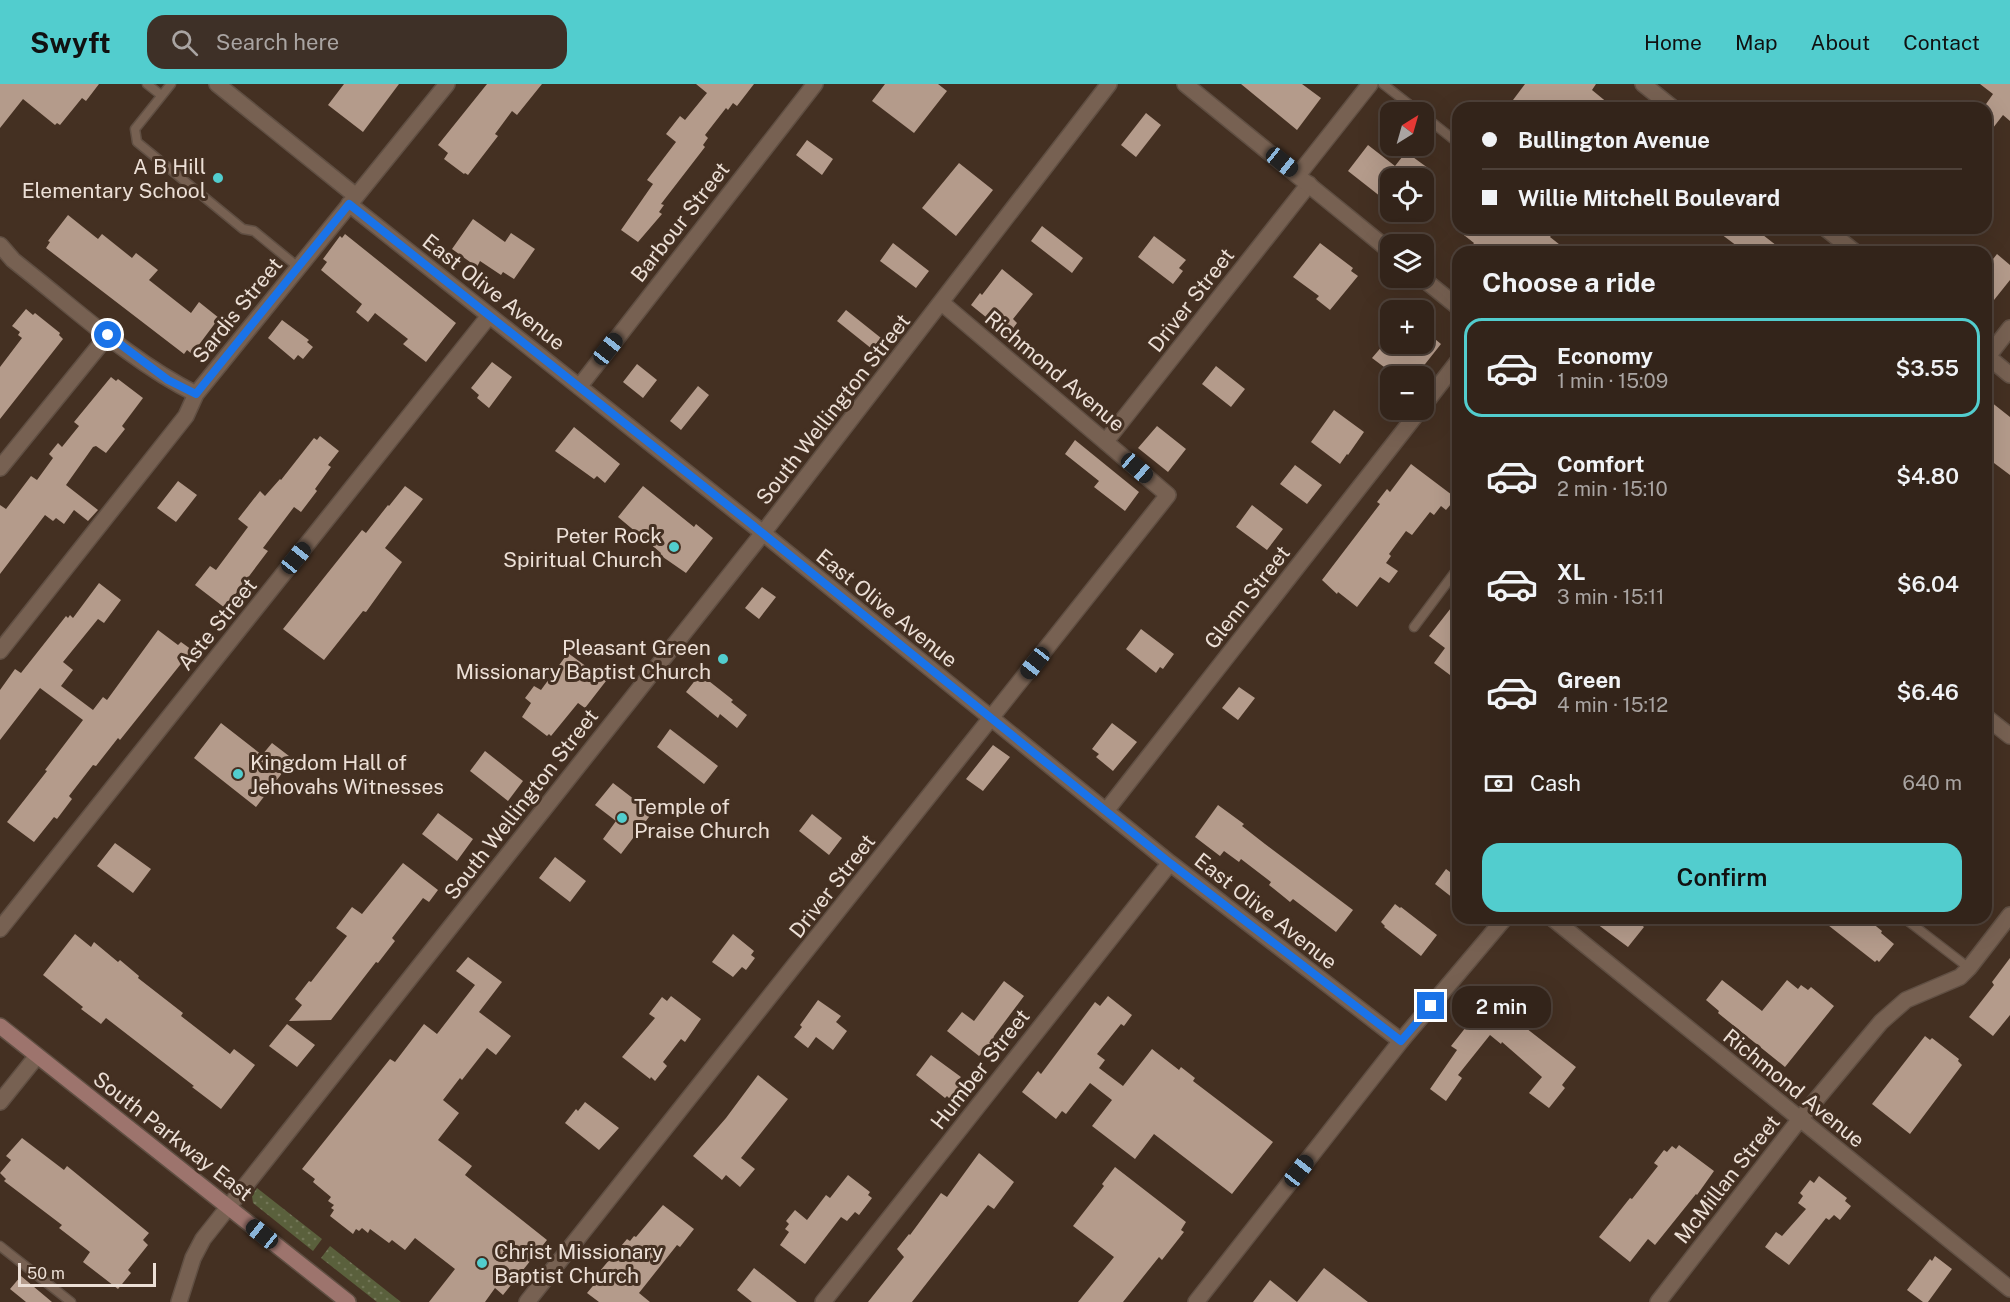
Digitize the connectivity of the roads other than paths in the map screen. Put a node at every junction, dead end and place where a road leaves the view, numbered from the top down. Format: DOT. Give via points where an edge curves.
graph roads {
  1 [pos="147,84"];
  2 [pos="171,84"];
  3 [pos="217,84"];
  4 [pos="447,84"];
  5 [pos="815,84"];
  6 [pos="1109,84"];
  7 [pos="1185,84"];
  8 [pos="1370,84"];
  9 [pos="1383,84"];
  10 [pos="1642,84"];
  11 [pos="161,95"];
  12 [pos="1406,102"];
  13 [pos="1665,102"];
  14 [pos="1434,124"];
  15 [pos="1452,138"];
  16 [pos="1304,179"];
  17 [pos="353,200"];
  18 [pos="1832,234"];
  19 [pos="1380,243"];
  20 [pos="0,244"];
  21 [pos="1848,246"];
  22 [pos="298,267"];
  23 [pos="1434,288"];
  24 [pos="1452,302"];
  25 [pos="942,303"];
  26 [pos="489,316"];
  27 [pos="2010,328"];
  28 [pos="108,335"];
  29 [pos="1992,351"];
  30 [pos="1992,361"];
  31 [pos="1452,369"];
  32 [pos="2010,375"];
  33 [pos="579,387"];
  34 [pos="1434,392"];
  35 [pos="196,394"];
  36 [pos="1412,420"];
  37 [pos="1106,441"];
  38 [pos="0,468"];
  39 [pos="1168,495"];
  40 [pos="763,533"];
  41 [pos="1452,576"];
  42 [pos="1414,627"];
  43 [pos="0,651"];
  44 [pos="991,719"];
  45 [pos="1992,722"];
  46 [pos="2010,736"];
  47 [pos="1106,811"];
  48 [pos="1170,863"];
  49 [pos="2010,915"];
  50 [pos="1500,924"];
  51 [pos="1559,924"];
  52 [pos="1912,924"];
  53 [pos="0,929"];
  54 [pos="1969,968"];
  55 [pos="0,1026"];
  56 [pos="1401,1041"];
  57 [pos="37,1056"];
  58 [pos="0,1102"];
  59 [pos="1800,1119"];
  60 [pos="228,1207"];
  61 [pos="0,1246"];
  62 [pos="2010,1289"];
  63 [pos="71,1302"];
  64 [pos="179,1302"];
  65 [pos="348,1302"];
  66 [pos="527,1302"];
  67 [pos="823,1302"];
  68 [pos="1196,1302"];
  69 [pos="1658,1302"];
  1 -- 11 [label="lane"];
  2 -- 11 [label="lane"];
  3 -- 17 [label="street, East Olive Avenue"];
  4 -- 17 [label="street, Sardis Street"];
  5 -- 33 [label="street, Barbour Street"];
  6 -- 25 [label="street, South Wellington Street"];
  7 -- 16 [label="street"];
  8 -- 16 [label="street, Driver Street"];
  9 -- 12 [label="lane"];
  10 -- 13 [label="street"];
  11 -- 22 [label="lane" via="135,129 137,142 243,229 254,231"];
  14 -- 15 [label="lane"];
  16 -- 19 [label="street"];
  16 -- 37 [label="street, Driver Street"];
  17 -- 22 [label="street, Sardis Street"];
  17 -- 26 [label="street, East Olive Avenue"];
  18 -- 21 [label="street"];
  20 -- 28 [label="street" via="28,273"];
  22 -- 35 [label="street, Sardis Street"];
  23 -- 24 [label="street"];
  25 -- 37 [label="street, Richmond Avenue"];
  25 -- 40 [label="street, South Wellington Street"];
  26 -- 33 [label="street, East Olive Avenue"];
  26 -- 53 [label="street, Aste Street"];
  27 -- 29 [label="street"];
  28 -- 35 [label="street" via="168,380"];
  28 -- 38 [label="street"];
  30 -- 32 [label="street"];
  31 -- 34 [label="street"];
  33 -- 40 [label="street, East Olive Avenue"];
  35 -- 43 [label="street, Sardis Street" via="186,416"];
  36 -- 47 [label="street, Glenn Street"];
  37 -- 39 [label="street, Richmond Avenue"];
  39 -- 44 [label="street, Driver Street"];
  40 -- 44 [label="street, East Olive Avenue"];
  40 -- 60 [label="street, South Wellington Street"];
  41 -- 42 [label="lane"];
  44 -- 47 [label="street, East Olive Avenue"];
  44 -- 66 [label="street, Driver Street"];
  45 -- 46 [label="street"];
  47 -- 48 [label="street, East Olive Avenue"];
  48 -- 56 [label="street, East Olive Avenue"];
  48 -- 67 [label="street, Humber Street"];
  49 -- 54 [label="street, McMillan Street"];
  50 -- 56 [label="street"];
  51 -- 59 [label="street, Richmond Avenue"];
  52 -- 54 [label="lane"];
  54 -- 59 [label="street, McMillan Street" via="1960,977 1921,992 1893,1010"];
  55 -- 57 [label="main road, South Parkway East"];
  56 -- 68 [label="street"];
  57 -- 58 [label="street"];
  57 -- 60 [label="main road, South Parkway East"];
  59 -- 62 [label="street, Richmond Avenue"];
  59 -- 69 [label="street, McMillan Street"];
  60 -- 64 [label="street, South Wellington Street" via="193,1258"];
  60 -- 65 [label="main road, South Parkway East"];
  61 -- 63 [label="lane"];
}
